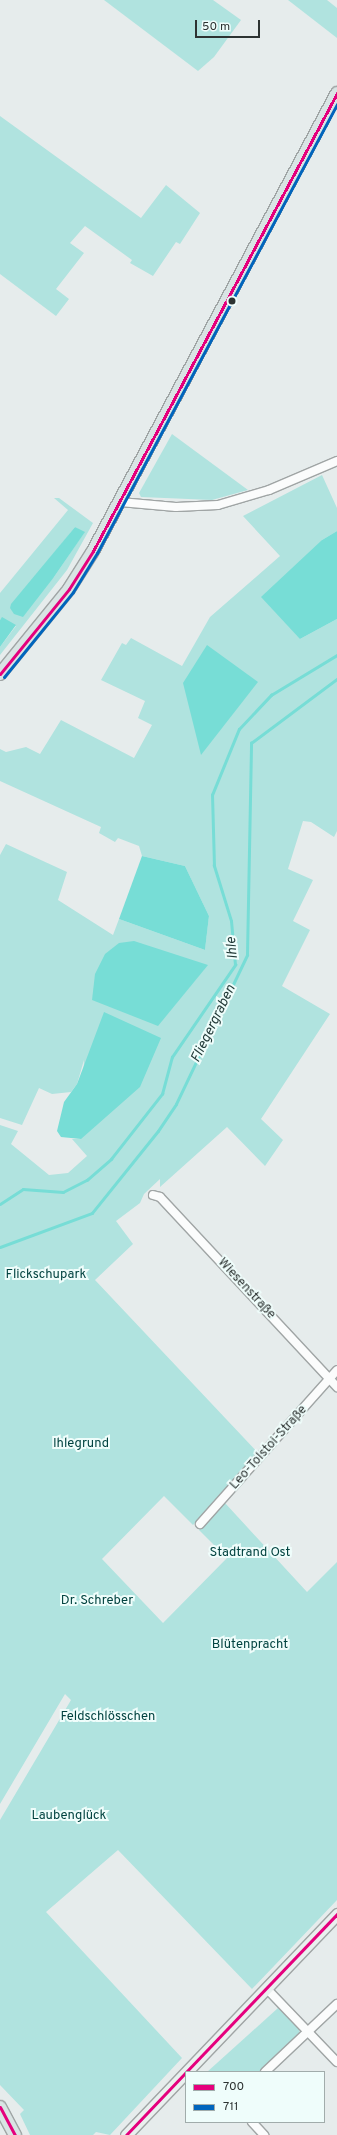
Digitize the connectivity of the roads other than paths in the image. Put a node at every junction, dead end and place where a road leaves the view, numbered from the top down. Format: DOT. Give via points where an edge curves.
graph roads {
  1 [pos="337,93"];
  2 [pos="337,462"];
  3 [pos="120,502"];
  4 [pos="0,674"];
  5 [pos="153,1195"];
  6 [pos="337,1370"];
  7 [pos="330,1379"];
  8 [pos="337,1387"];
  9 [pos="200,1524"];
  10 [pos="337,1914"];
  11 [pos="268,1989"];
  12 [pos="337,2004"];
  13 [pos="308,2031"];
  14 [pos="337,2062"];
  15 [pos="188,2071"];
  16 [pos="266,2071"];
  17 [pos="185,2074"];
  18 [pos="0,2107"];
  19 [pos="253,2123"];
  20 [pos="15,2135"];
  21 [pos="126,2135"];
  22 [pos="264,2135"];
  1 -- 3 [label="main road"];
  2 -- 3 [label="street" via="269,490 218,505 176,507"];
  3 -- 4 [label="main road" via="76,578"];
  5 -- 7 [label="street, Wiesenstraße" via="160,1197"];
  6 -- 7 [label="street, Leo-Tolstoi-Straße"];
  7 -- 8 [label="street, Wiesenstraße"];
  7 -- 9 [label="street, Leo-Tolstoi-Straße"];
  10 -- 11 [label="main road"];
  11 -- 13 [label="street"];
  11 -- 15 [label="main road"];
  12 -- 13 [label="street"];
  13 -- 14 [label="street"];
  13 -- 16 [label="street"];
  17 -- 21 [label="main road"];
  18 -- 20 [label="main road"];
  19 -- 22 [label="street"];
}
